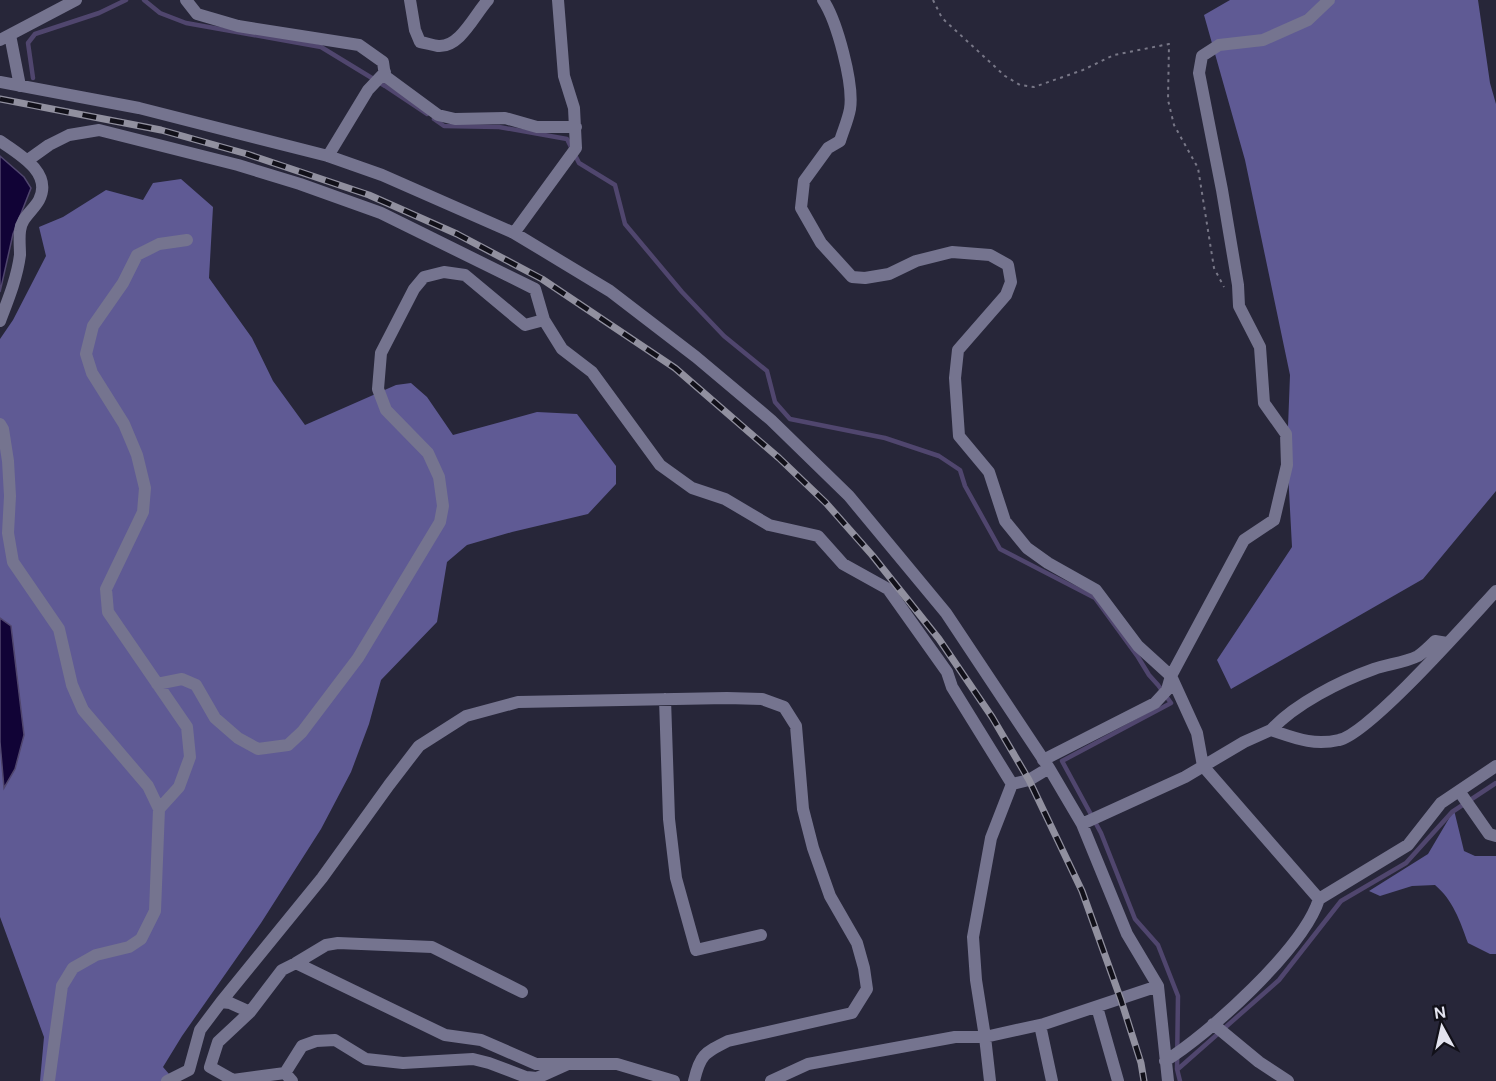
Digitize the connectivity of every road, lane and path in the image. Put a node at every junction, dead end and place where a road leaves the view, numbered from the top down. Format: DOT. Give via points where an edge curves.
graph roads {
  1 [pos="76,0"];
  2 [pos="186,0"];
  3 [pos="410,0"];
  4 [pos="489,0"];
  5 [pos="558,0"];
  6 [pos="823,0"];
  7 [pos="933,0"];
  8 [pos="1329,0"];
  9 [pos="5,38"];
  10 [pos="385,72"];
  11 [pos="0,82"];
  12 [pos="20,86"];
  13 [pos="576,127"];
  14 [pos="0,141"];
  15 [pos="328,156"];
  16 [pos="28,160"];
  17 [pos="514,233"];
  18 [pos="187,240"];
  19 [pos="1239,306"];
  20 [pos="544,320"];
  21 [pos="0,321"];
  22 [pos="0,424"];
  23 [pos="1496,591"];
  24 [pos="1447,644"];
  25 [pos="1171,676"];
  26 [pos="158,684"];
  27 [pos="665,699"];
  28 [pos="1271,730"];
  29 [pos="1046,764"];
  30 [pos="1203,766"];
  31 [pos="1496,766"];
  32 [pos="1012,784"];
  33 [pos="1459,791"];
  34 [pos="159,809"];
  35 [pos="1082,824"];
  36 [pos="1496,836"];
  37 [pos="1318,900"];
  38 [pos="761,935"];
  39 [pos="296,963"];
  40 [pos="1158,987"];
  41 [pos="522,992"];
  42 [pos="221,1002"];
  43 [pos="1097,1007"];
  44 [pos="250,1011"];
  45 [pos="1213,1024"];
  46 [pos="1040,1025"];
  47 [pos="985,1037"];
  48 [pos="1165,1061"];
  49 [pos="571,1063"];
  50 [pos="289,1077"];
  51 [pos="49,1081"];
  52 [pos="167,1081"];
  53 [pos="674,1081"];
  54 [pos="694,1081"];
  55 [pos="771,1081"];
  56 [pos="990,1081"];
  57 [pos="1052,1081"];
  58 [pos="1118,1081"];
  59 [pos="1168,1081"];
  60 [pos="1288,1081"];
  1 -- 9 [label="street"];
  2 -- 10 [label="street" via="197,14 238,26 359,45 383,62"];
  3 -- 4 [label="street" via="420,42 441,47 459,39"];
  5 -- 13 [label="street" via="564,76"];
  6 -- 25 [label="street" via="832,13 850,86 850,109 840,141 828,148 804,181 801,208 821,243 852,277 890,274 916,261 952,252 990,255 1008,265 1011,282 1006,295 958,350 955,378 959,436 989,472 1005,520 1028,548 1096,590 1138,646"];
  7 -- 19 [label="path" via="942,18 1020,85 1034,87 1114,55 1169,44 1168,100 1174,125 1198,168 1214,268"];
  8 -- 19 [label="street" via="1308,20 1263,40 1219,45 1202,56 1199,73"];
  9 -- 12 [label="street"];
  10 -- 13 [label="street" via="385,76 438,115 455,119 505,118 537,127"];
  10 -- 15 [label="street" via="368,90"];
  11 -- 12 [label="street"];
  12 -- 15 [label="street" via="139,108"];
  13 -- 17 [label="street" via="576,148"];
  14 -- 16 [label="street"];
  15 -- 17 [label="street" via="382,175"];
  16 -- 20 [label="street" via="69,135 99,130 300,184 381,213 534,289"];
  16 -- 21 [label="street" via="39,174 43,188 20,229 14,282"];
  17 -- 29 [label="street" via="610,291 696,357 771,420 849,496 946,613"];
  18 -- 26 [label="street" via="159,244 137,255 93,326 86,354 92,373 128,434 145,488 143,512 106,589 108,612"];
  19 -- 25 [label="street" via="1260,347 1264,403 1286,434 1287,465 1274,520 1244,540"];
  20 -- 26 [label="street" via="525,325 465,275 444,272 424,277 414,290 381,353 378,389 386,410 428,453 439,477 443,506 440,522 358,658 302,732 288,745 258,749 215,718 196,685 182,679"];
  20 -- 32 [label="street" via="561,349 592,372 660,465 692,488 725,499 769,525 818,536 843,564 888,589 947,672 952,687"];
  22 -- 34 [label="street" via="8,461 8,533 13,562 59,629 72,686 83,710 148,786"];
  23 -- 24 [label="street"];
  24 -- 28 [label="street" via="1435,641 1420,655 1374,669 1313,697"];
  24 -- 28 [label="street" via="1367,724 1341,740 1306,742"];
  25 -- 29 [label="street" via="1167,690 1155,703"];
  25 -- 30 [label="street" via="1197,733"];
  26 -- 34 [label="street" via="187,727 190,757 178,787"];
  27 -- 38 [label="street" via="669,819 676,878 696,950"];
  27 -- 42 [label="street" via="518,702 466,716 419,746 322,878"];
  27 -- 54 [label="street" via="762,699 784,707 796,726 803,809 813,848 830,896 857,943 867,989 852,1012 728,1041 710,1050 699,1061"];
  28 -- 30 [label="street"];
  29 -- 32 [label="street" via="1029,780"];
  29 -- 35 [label="street"];
  30 -- 35 [label="street"];
  30 -- 37 [label="street"];
  31 -- 33 [label="street"];
  32 -- 47 [label="street" via="991,838 973,937"];
  33 -- 36 [label="street" via="1489,834"];
  33 -- 37 [label="street" via="1441,803 1408,845"];
  34 -- 51 [label="street" via="155,911 141,939 73,968 62,986"];
  35 -- 40 [label="street" via="1127,934"];
  37 -- 45 [label="street" via="1315,912 1295,942"];
  39 -- 41 [label="street" via="326,945 338,943 432,947"];
  39 -- 44 [label="street" via="282,970"];
  39 -- 49 [label="street" via="446,1035 481,1040 536,1064"];
  40 -- 43 [label="street"];
  40 -- 48 [label="street"];
  42 -- 44 [label="street"];
  42 -- 52 [label="street" via="200,1030 189,1070"];
  43 -- 46 [label="street"];
  43 -- 58 [label="street"];
  44 -- 50 [label="street" via="218,1042 210,1067 233,1080"];
  45 -- 48 [label="street" via="1186,1049"];
  45 -- 60 [label="street"];
  46 -- 47 [label="street"];
  46 -- 57 [label="street"];
  47 -- 55 [label="street" via="955,1037 808,1064"];
  47 -- 56 [label="street"];
  48 -- 59 [label="street"];
  49 -- 50 [label="street" via="537,1078 525,1077 473,1059 404,1063 366,1059 335,1040 302,1046"];
  49 -- 53 [label="street" via="616,1064"];
}
